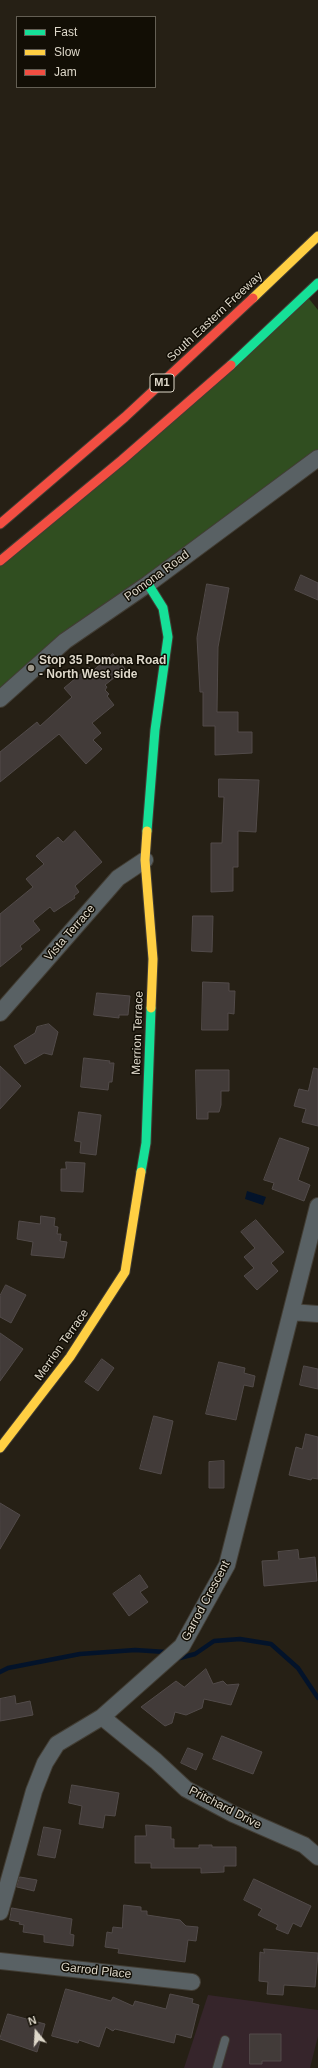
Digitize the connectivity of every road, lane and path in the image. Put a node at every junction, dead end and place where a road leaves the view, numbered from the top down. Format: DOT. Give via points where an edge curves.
graph roads {
  1 [pos="318,236"];
  2 [pos="318,283"];
  3 [pos="318,458"];
  4 [pos="0,524"];
  5 [pos="0,561"];
  6 [pos="148,584"];
  7 [pos="0,699"];
  8 [pos="145,860"];
  9 [pos="0,1013"];
  10 [pos="318,1206"];
  11 [pos="291,1312"];
  12 [pos="318,1314"];
  13 [pos="0,1448"];
  14 [pos="102,1717"];
  15 [pos="318,1857"];
  16 [pos="0,1912"];
  17 [pos="0,1961"];
  18 [pos="192,1982"];
  19 [pos="225,2040"];
  20 [pos="217,2068"];
  1 -- 4 [label="main road, South Eastern Freeway / M1" via="131,411"];
  2 -- 5 [label="main road, M1" via="268,332 124,459"];
  3 -- 6 [label="street, Pomona Road"];
  6 -- 7 [label="street, Pomona Road" via="64,641"];
  6 -- 8 [label="main road, Merrion Terrace" via="163,608 168,637 154,737"];
  8 -- 9 [label="street, Vista Terrace" via="118,878"];
  8 -- 13 [label="main road, Merrion Terrace" via="152,959 146,1144 125,1272 70,1358"];
  10 -- 11 [label="street, Garrod Crescent"];
  11 -- 12 [label="street"];
  11 -- 14 [label="street, Garrod Crescent" via="227,1565 182,1646"];
  14 -- 15 [label="street, Pritchard Drive" via="186,1789 233,1814 304,1845"];
  14 -- 16 [label="street, Garrod Crescent" via="57,1744 45,1763 19,1839"];
  17 -- 18 [label="street, Garrod Place"];
  19 -- 20 [label="lane"];
}
